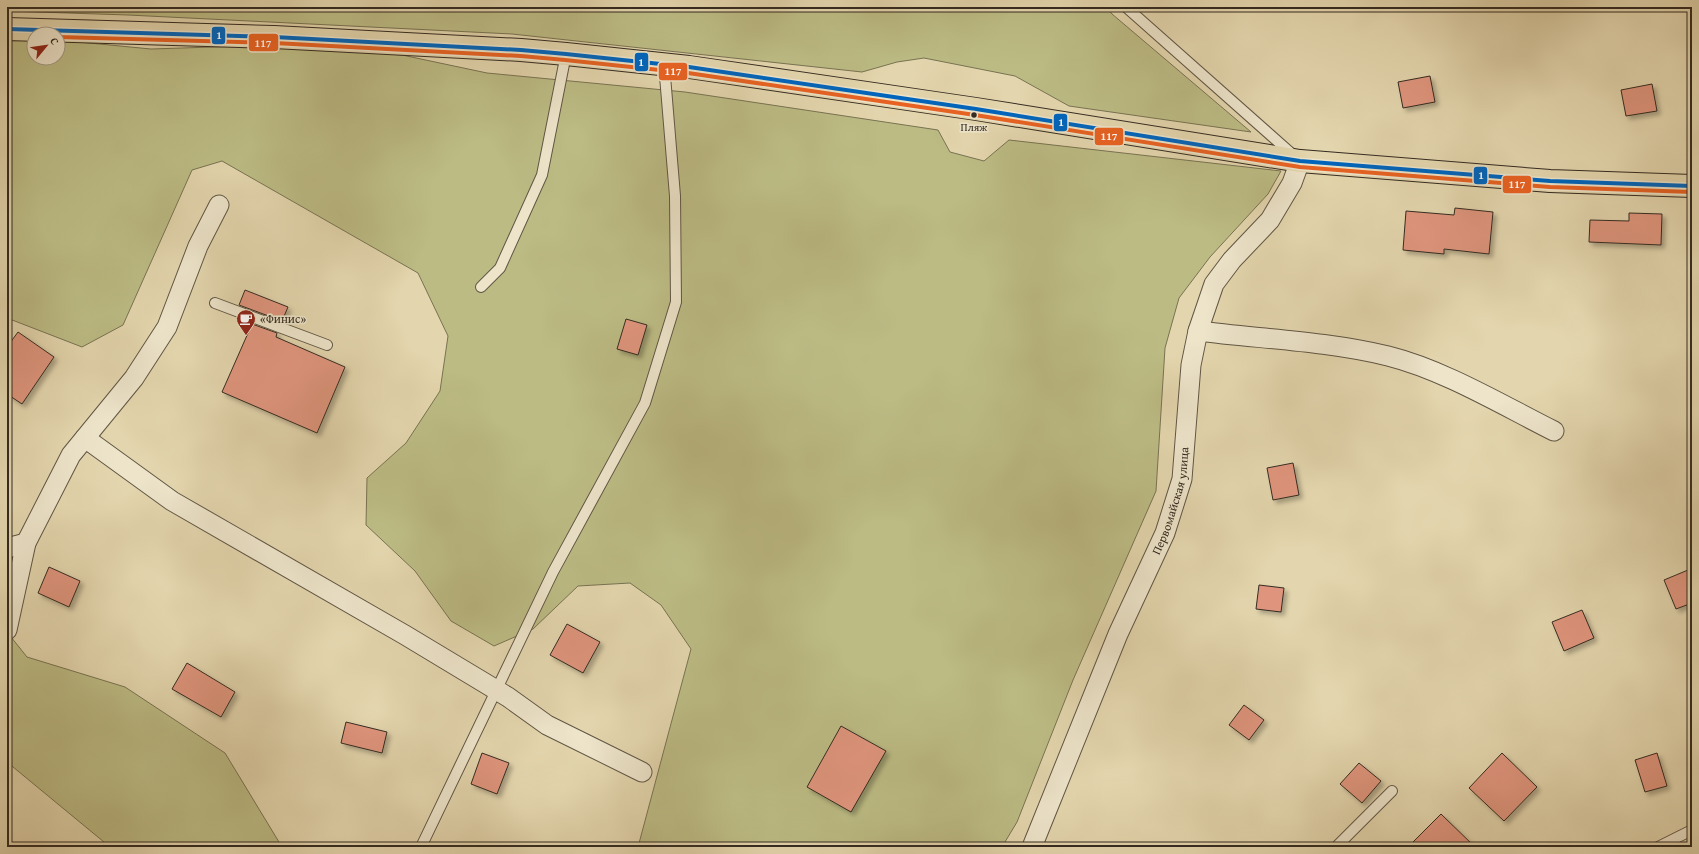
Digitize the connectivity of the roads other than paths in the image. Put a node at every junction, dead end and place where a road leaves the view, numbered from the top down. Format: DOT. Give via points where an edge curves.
graph roads {
  1 [pos="1126,7"];
  2 [pos="7,29"];
  3 [pos="566,54"];
  4 [pos="664,64"];
  5 [pos="1300,161"];
  6 [pos="1692,186"];
  7 [pos="219,205"];
  8 [pos="481,287"];
  9 [pos="216,303"];
  10 [pos="1198,331"];
  11 [pos="327,345"];
  12 [pos="1554,431"];
  13 [pos="85,438"];
  14 [pos="26,543"];
  15 [pos="7,548"];
  16 [pos="7,630"];
  17 [pos="497,691"];
  18 [pos="642,772"];
  19 [pos="1392,791"];
  20 [pos="1692,830"];
  21 [pos="421,847"];
  22 [pos="1032,847"];
  23 [pos="1336,847"];
  24 [pos="1658,847"];
  1 -- 5 [label="lane"];
  2 -- 3 [label="main road" via="274,37"];
  3 -- 4 [label="main road"];
  3 -- 8 [label="lane" via="542,175 500,268"];
  4 -- 5 [label="main road" via="976,109"];
  4 -- 17 [label="lane" via="675,196 676,302 645,403 553,572"];
  5 -- 6 [label="main road" via="1550,181"];
  5 -- 10 [label="street, Первомайская улица" via="1292,184 1270,220 1232,260 1214,284"];
  7 -- 13 [label="street" via="198,246 167,327 134,378"];
  9 -- 11 [label="lane"];
  10 -- 12 [label="street" via="1292,340 1389,356 1436,372"];
  10 -- 22 [label="street, Первомайская улица" via="1190,365 1182,479 1165,533 1118,634"];
  13 -- 14 [label="street" via="71,455"];
  13 -- 17 [label="street" via="172,501"];
  14 -- 15 [label="street"];
  14 -- 16 [label="street"];
  17 -- 18 [label="street" via="547,726"];
  17 -- 21 [label="lane"];
  19 -- 23 [label="lane"];
  20 -- 24 [label="lane"];
}
